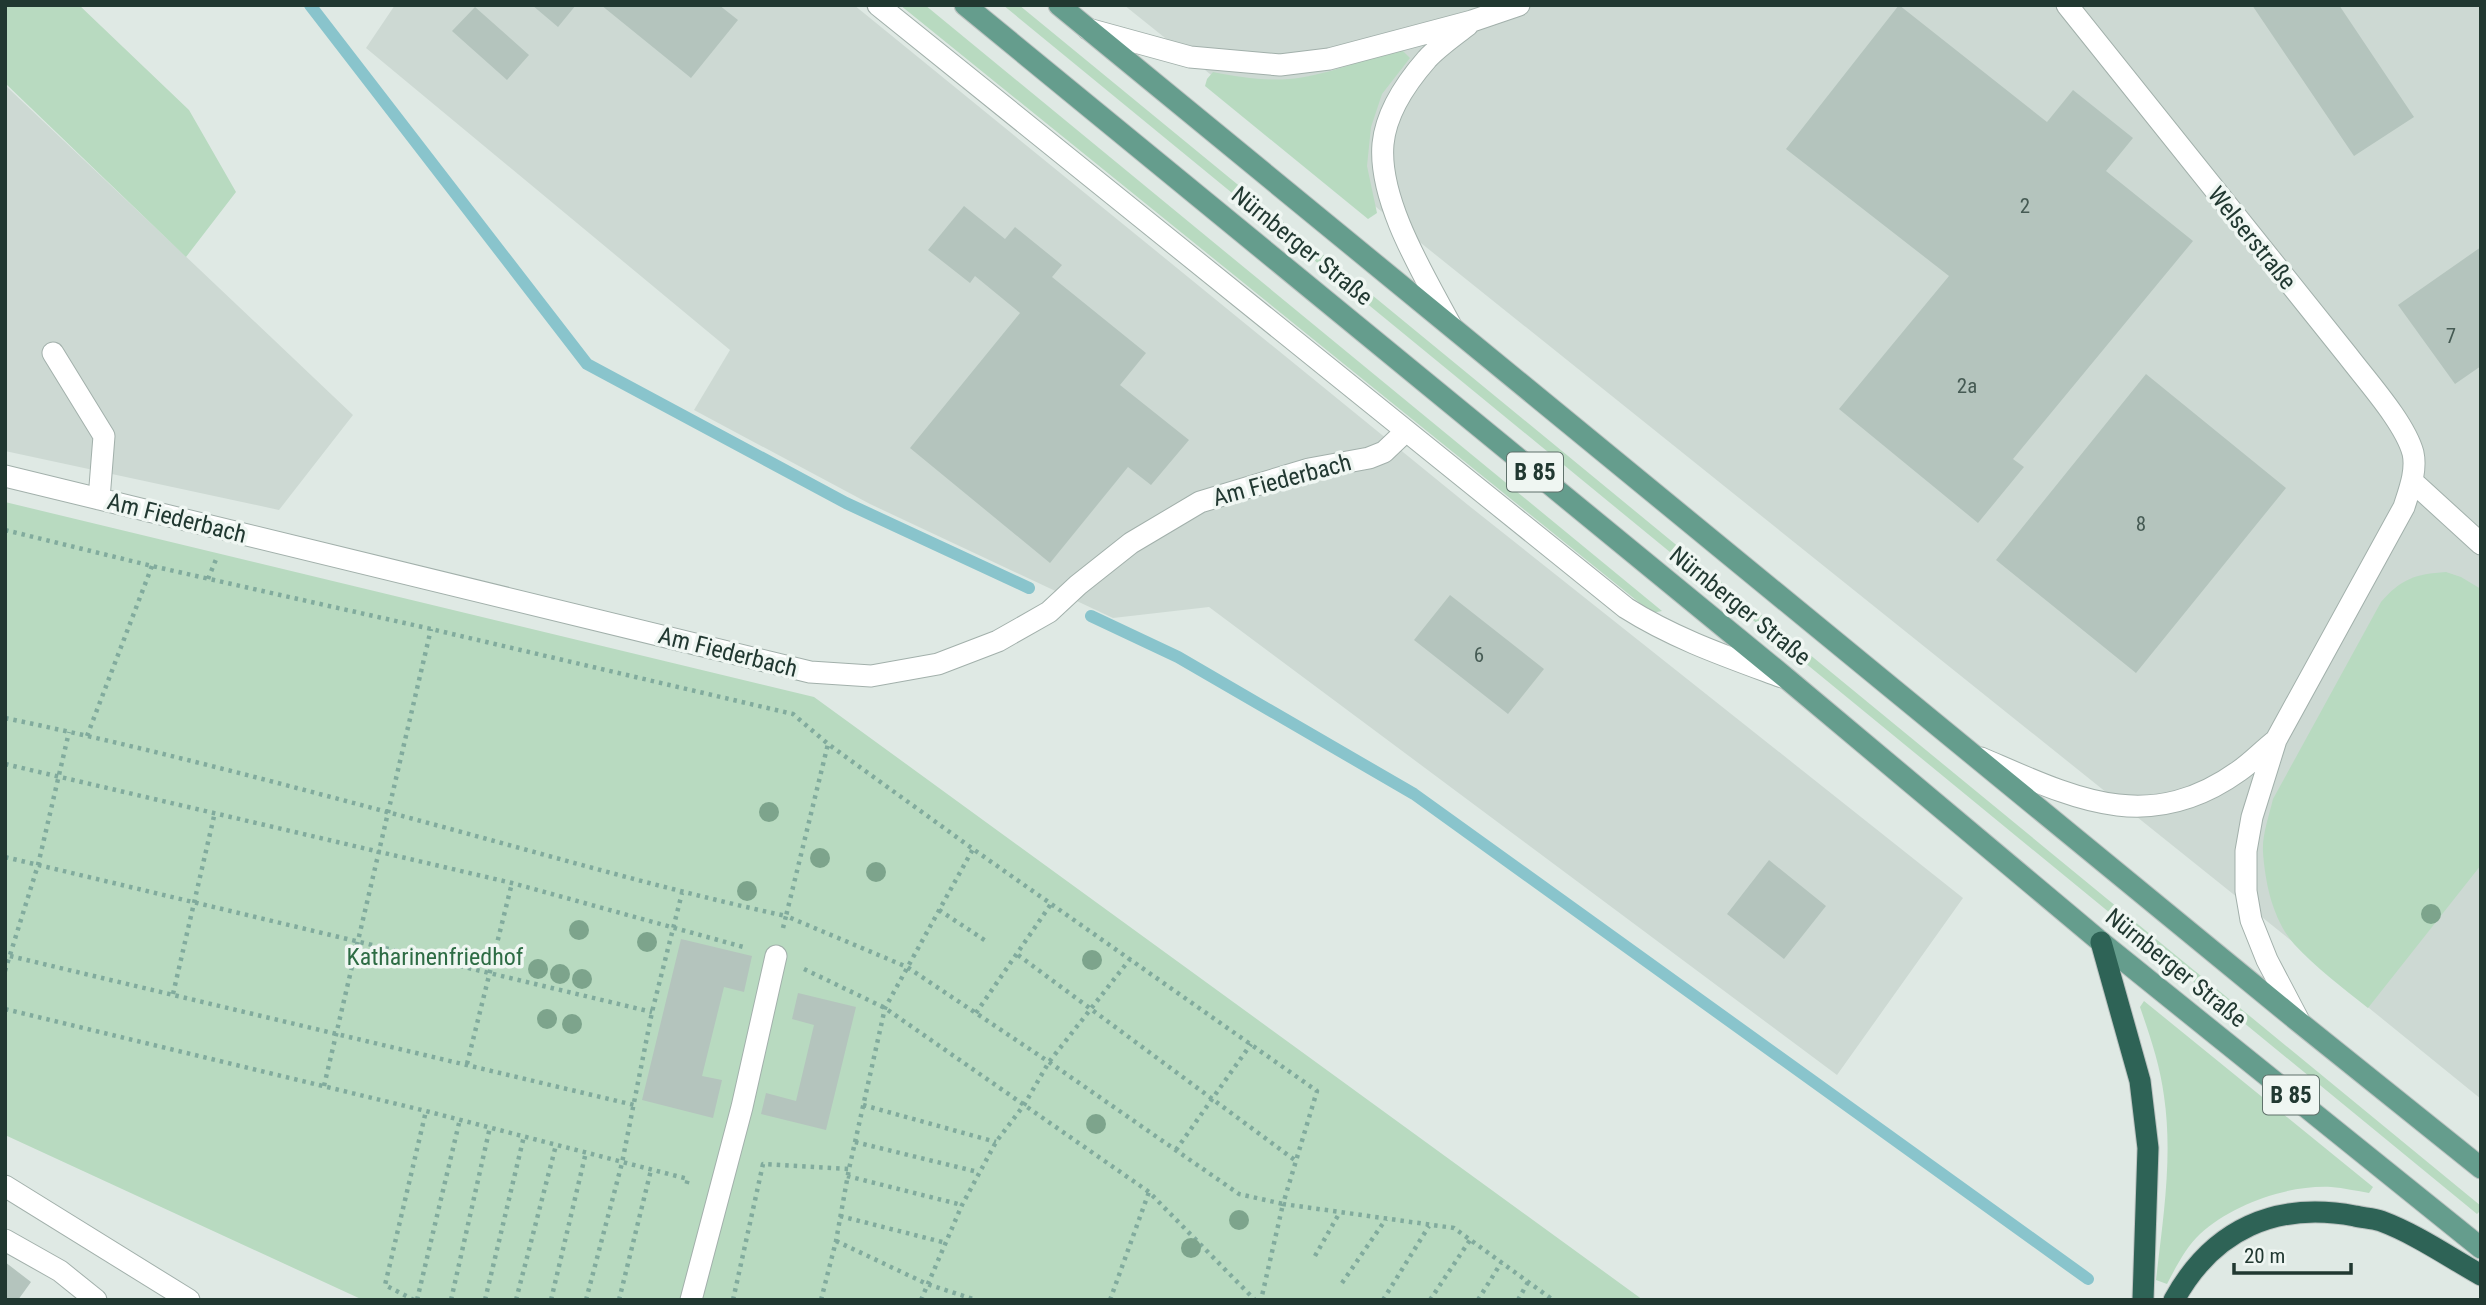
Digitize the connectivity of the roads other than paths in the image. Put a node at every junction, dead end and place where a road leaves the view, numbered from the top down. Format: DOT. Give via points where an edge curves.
graph roads {
  1 [pos="878,5"];
  2 [pos="965,5"];
  3 [pos="1059,5"];
  4 [pos="1519,5"];
  5 [pos="2067,5"];
  6 [pos="1472,21"];
  7 [pos="1088,29"];
  8 [pos="1450,324"];
  9 [pos="53,353"];
  10 [pos="1405,432"];
  11 [pos="5,476"];
  12 [pos="2412,481"];
  13 [pos="99,499"];
  14 [pos="2481,544"];
  15 [pos="1786,678"];
  16 [pos="2276,740"];
  17 [pos="1974,755"];
  18 [pos="2101,942"];
  19 [pos="776,956"];
  20 [pos="2299,1021"];
  21 [pos="2481,1168"];
  22 [pos="5,1185"];
  23 [pos="5,1240"];
  24 [pos="2481,1248"];
  25 [pos="2481,1275"];
  26 [pos="96,1300"];
  27 [pos="189,1300"];
  28 [pos="691,1300"];
  29 [pos="2143,1300"];
  30 [pos="2174,1300"];
  1 -- 10 [label="street"];
  2 -- 15 [label="main road, Nürnberger Straße / B 85"];
  3 -- 7 [label="main road, Nürnberger Straße / B 85"];
  4 -- 6 [label="street"];
  5 -- 12 [label="street, Welserstraße" via="2385,405 2407,438 2413,455"];
  6 -- 7 [label="street" via="1329,59 1280,65 1190,57"];
  6 -- 8 [label="street" via="1428,58 1402,91 1383,146 1393,207"];
  7 -- 8 [label="main road, Nürnberger Straße / B 85"];
  8 -- 17 [label="main road, Nürnberger Straße / B 85"];
  9 -- 13 [label="street" via="104,436"];
  10 -- 13 [label="street, Am Fiederbach" via="1384,452 1369,458 1308,469 1200,502 1131,543 1049,612 998,641 938,664 871,676 810,672"];
  10 -- 15 [label="street" via="1655,627"];
  11 -- 13 [label="street, Am Fiederbach"];
  12 -- 14 [label="street"];
  12 -- 16 [label="street, Welserstraße" via="2404,508"];
  15 -- 18 [label="main road, Nürnberger Straße / B 85"];
  16 -- 17 [label="street, Welserstraße" via="2208,790 2179,802 2141,807 2098,803 2060,792"];
  16 -- 20 [label="street, Welserstraße" via="2252,817 2246,891 2251,920 2267,960"];
  17 -- 20 [label="main road, Nürnberger Straße / B 85"];
  18 -- 24 [label="main road, Nürnberger Straße / B 85"];
  18 -- 29 [label="highway" via="2140,1081 2148,1148"];
  19 -- 28 [label="street"];
  20 -- 21 [label="main road, Nürnberger Straße / B 85"];
  22 -- 27 [label="street"];
  23 -- 26 [label="street" via="60,1271"];
  25 -- 30 [label="highway" via="2380,1221 2329,1211 2285,1213 2234,1233 2208,1253"];
}
